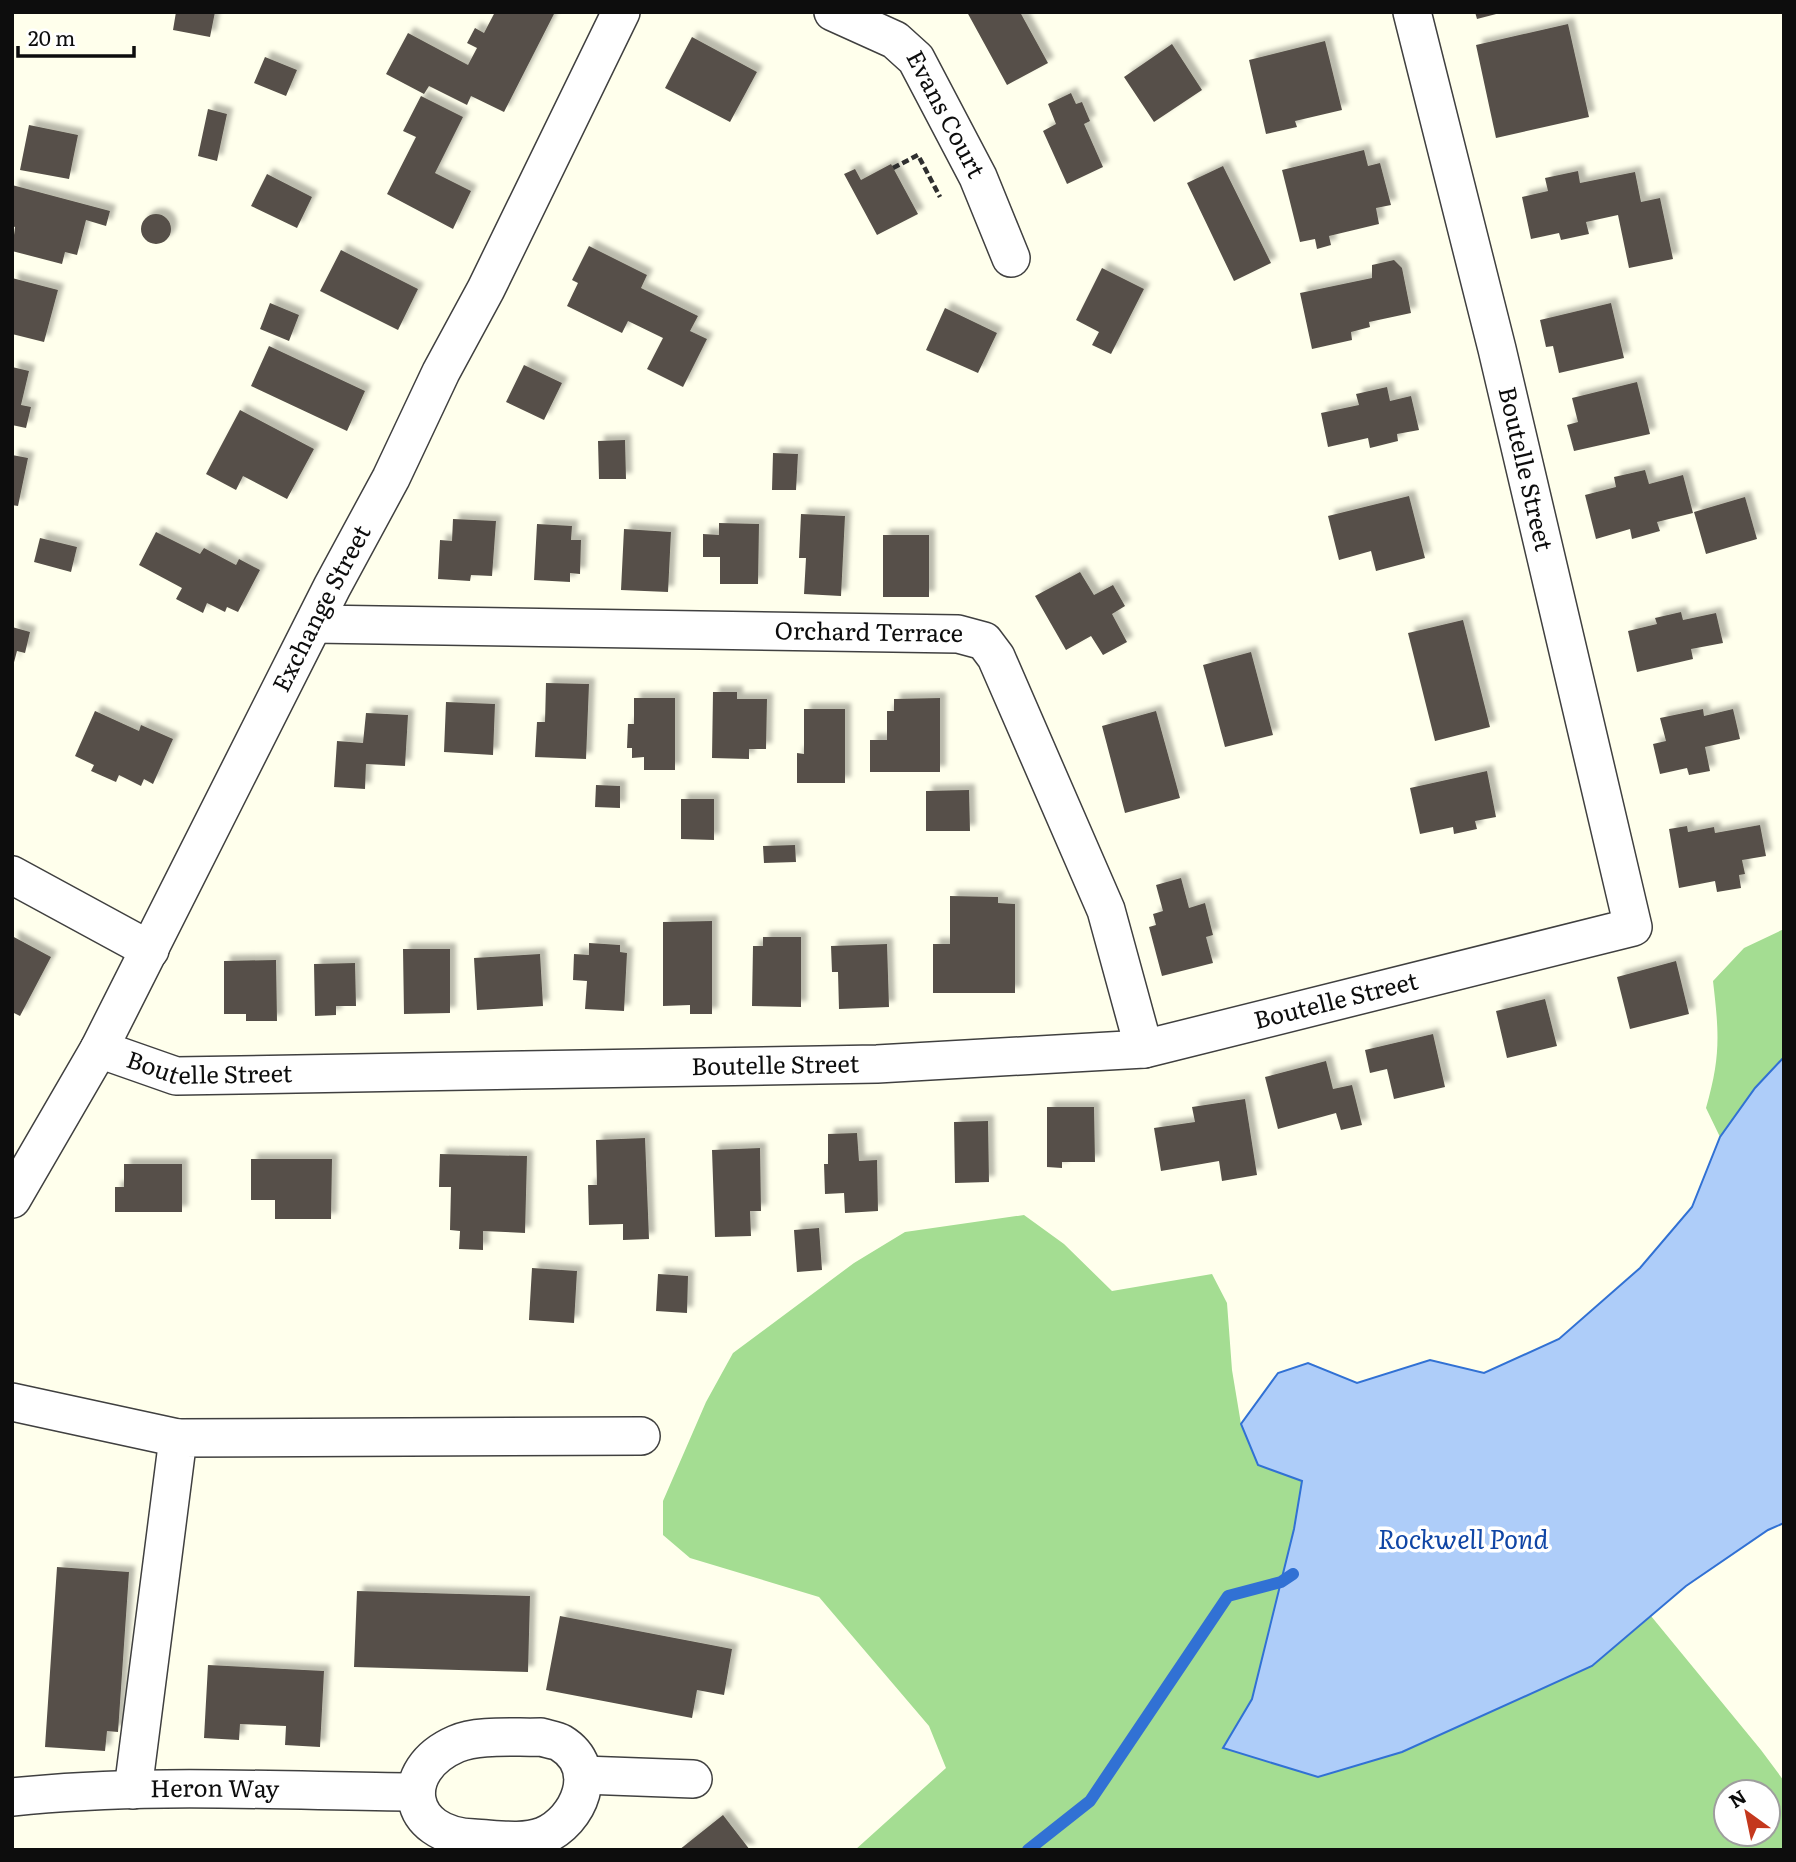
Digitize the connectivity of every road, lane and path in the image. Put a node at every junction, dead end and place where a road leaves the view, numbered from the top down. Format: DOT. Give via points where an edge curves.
graph roads {
  1 [pos="621,12"];
  2 [pos="833,12"];
  3 [pos="1412,12"];
  4 [pos="893,168"];
  5 [pos="940,197"];
  6 [pos="1011,258"];
  7 [pos="314,624"];
  8 [pos="12,875"];
  9 [pos="150,950"];
  10 [pos="99,1049"];
  11 [pos="1144,1049"];
  12 [pos="12,1199"];
  13 [pos="12,1402"];
  14 [pos="641,1436"];
  15 [pos="178,1438"];
  16 [pos="583,1775"];
  17 [pos="693,1779"];
  18 [pos="133,1790"];
  19 [pos="416,1792"];
  20 [pos="12,1797"];
  1 -- 7 [label="street, Exchange Street" via="486,289"];
  2 -- 6 [label="street, Evans Court" via="895,40 916,59 978,177"];
  3 -- 11 [label="street, Boutelle Street" via="1497,349 1633,927"];
  4 -- 5 [label="path" via="918,155"];
  7 -- 9 [label="street, Exchange Street"];
  7 -- 11 [label="street, Orchard Terrace" via="958,635 984,641 996,657 1107,910"];
  8 -- 9 [label="street"];
  9 -- 10 [label="street, Exchange Street"];
  10 -- 11 [label="street, Boutelle Street" via="176,1076 877,1064"];
  10 -- 12 [label="street, Exchange Street"];
  13 -- 15 [label="street"];
  14 -- 15 [label="street"];
  15 -- 18 [label="street"];
  16 -- 17 [label="street"];
  16 -- 19 [label="street" via="570,1750 560,1742 541,1737 466,1740 436,1756"];
  16 -- 19 [label="street" via="576,1809 545,1835 528,1840 458,1838 438,1830 426,1820"];
  18 -- 19 [label="street, Heron Way"];
  18 -- 20 [label="street, Heron Way"];
}
